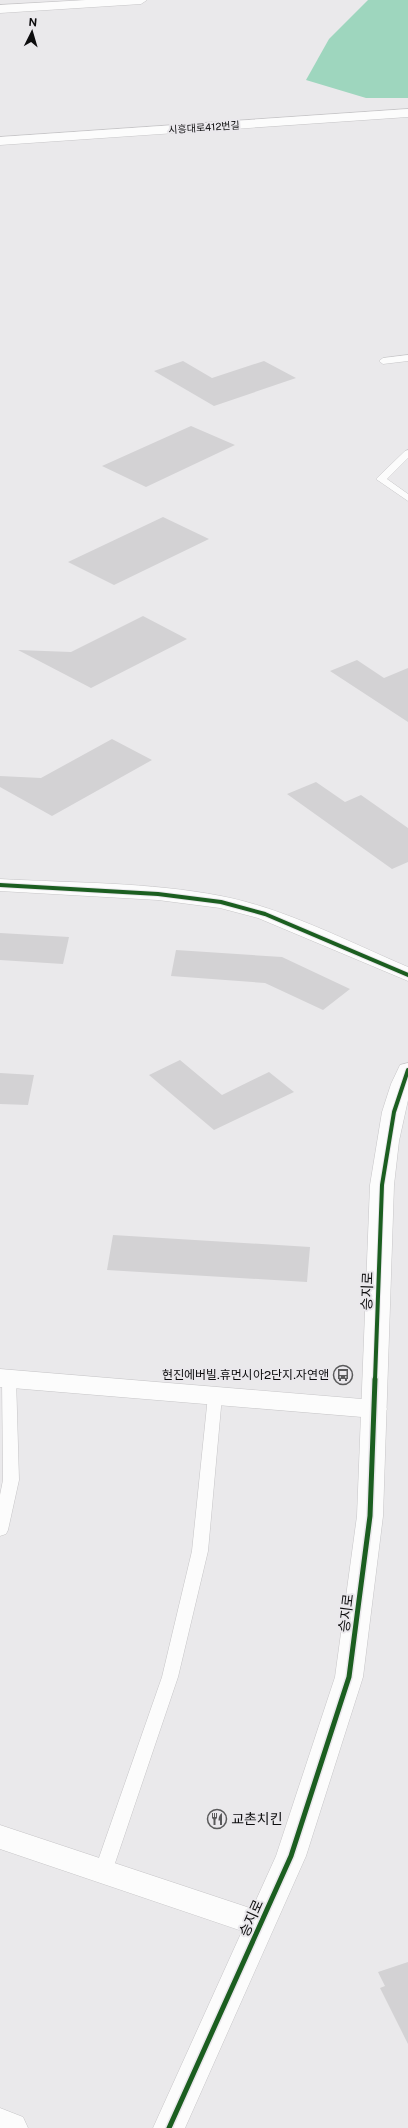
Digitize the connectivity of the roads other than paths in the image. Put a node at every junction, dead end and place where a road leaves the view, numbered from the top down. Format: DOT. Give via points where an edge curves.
graph roads {
  1 [pos="141,0"];
  2 [pos="71,2"];
  3 [pos="0,9"];
  4 [pos="408,113"];
  5 [pos="0,141"];
  6 [pos="408,358"];
  7 [pos="382,361"];
  8 [pos="408,453"];
  9 [pos="408,498"];
  10 [pos="0,885"];
  11 [pos="408,975"];
  12 [pos="408,1070"];
  13 [pos="5,1378"];
  14 [pos="215,1396"];
  15 [pos="374,1409"];
  16 [pos="0,1530"];
  17 [pos="0,1837"];
  18 [pos="103,1872"];
  19 [pos="260,1924"];
  20 [pos="0,2123"];
  21 [pos="12,2128"];
  22 [pos="169,2128"];
  1 -- 2 [label="street"];
  2 -- 3 [label="street"];
  4 -- 5 [label="street, 시흥대로412번길"];
  6 -- 7 [label="lane"];
  8 -- 9 [label="lane" via="381,479"];
  10 -- 11 [label="street" via="158,894 222,902 265,914"];
  12 -- 15 [label="street, 승지로" via="399,1089 390,1127 382,1185"];
  13 -- 14 [label="street"];
  13 -- 16 [label="lane" via="11,1480"];
  14 -- 15 [label="street"];
  14 -- 18 [label="lane" via="200,1551 170,1677"];
  15 -- 19 [label="street, 승지로" via="370,1516 349,1677 291,1856"];
  17 -- 18 [label="street"];
  18 -- 19 [label="street"];
  19 -- 22 [label="street, 승지로"];
  20 -- 21 [label="street"];
}
